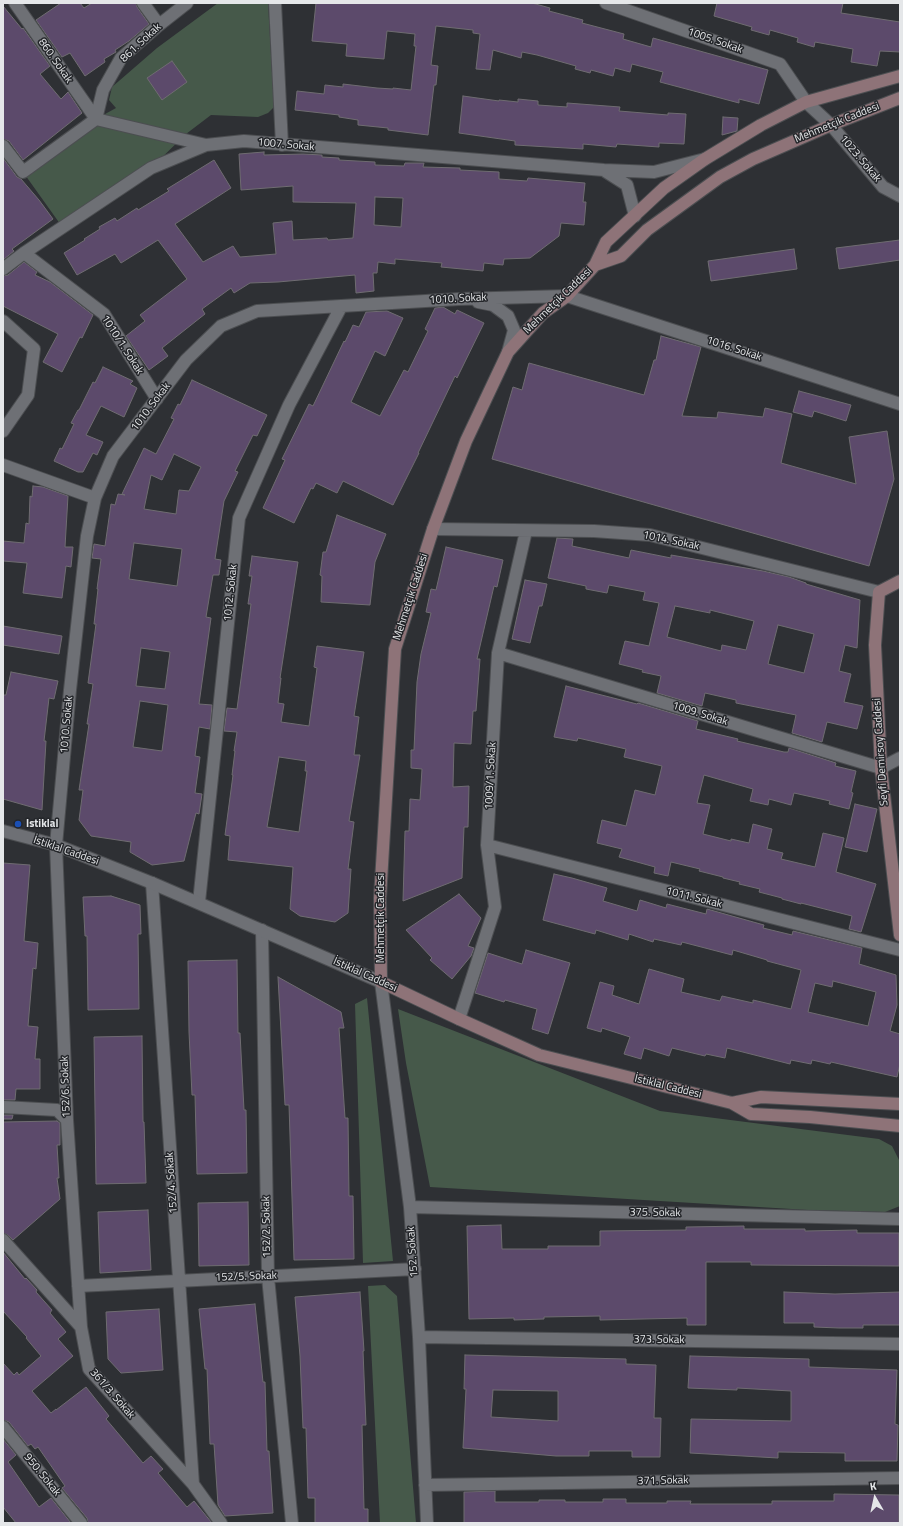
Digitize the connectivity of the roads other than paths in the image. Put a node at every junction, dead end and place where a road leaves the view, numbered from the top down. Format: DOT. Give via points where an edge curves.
graph roads {
  1 [pos="15,3"];
  2 [pos="143,3"];
  3 [pos="187,3"];
  4 [pos="275,3"];
  5 [pos="606,3"];
  6 [pos="159,25"];
  7 [pos="900,76"];
  8 [pos="900,98"];
  9 [pos="806,102"];
  10 [pos="96,118"];
  11 [pos="831,124"];
  12 [pos="282,144"];
  13 [pos="206,145"];
  14 [pos="3,146"];
  15 [pos="705,158"];
  16 [pos="604,170"];
  17 [pos="900,196"];
  18 [pos="635,216"];
  19 [pos="24,253"];
  20 [pos="595,265"];
  21 [pos="3,269"];
  22 [pos="567,296"];
  23 [pos="459,299"];
  24 [pos="341,307"];
  25 [pos="3,321"];
  26 [pos="508,352"];
  27 [pos="157,399"];
  28 [pos="900,404"];
  29 [pos="3,431"];
  30 [pos="3,465"];
  31 [pos="95,498"];
  32 [pos="433,529"];
  33 [pos="526,531"];
  34 [pos="900,581"];
  35 [pos="879,592"];
  36 [pos="498,653"];
  37 [pos="900,758"];
  38 [pos="881,768"];
  39 [pos="3,831"];
  40 [pos="56,845"];
  41 [pos="487,845"];
  42 [pos="152,883"];
  43 [pos="199,902"];
  44 [pos="262,930"];
  45 [pos="900,935"];
  46 [pos="900,950"];
  47 [pos="381,982"];
  48 [pos="459,1019"];
  49 [pos="732,1103"];
  50 [pos="900,1104"];
  51 [pos="3,1107"];
  52 [pos="67,1120"];
  53 [pos="900,1126"];
  54 [pos="410,1207"];
  55 [pos="900,1218"];
  56 [pos="3,1240"];
  57 [pos="415,1270"];
  58 [pos="268,1277"];
  59 [pos="178,1280"];
  60 [pos="78,1286"];
  61 [pos="82,1327"];
  62 [pos="419,1337"];
  63 [pos="900,1344"];
  64 [pos="3,1427"];
  65 [pos="900,1478"];
  66 [pos="193,1484"];
  67 [pos="425,1485"];
  68 [pos="81,1523"];
  69 [pos="221,1523"];
  70 [pos="292,1523"];
  71 [pos="427,1523"];
  1 -- 10 [label="street, 860. Sokak"];
  2 -- 6 [label="street"];
  3 -- 6 [label="street, 861. Sokak"];
  4 -- 12 [label="street"];
  5 -- 9 [label="street, 1005. Sokak" via="780,64"];
  6 -- 10 [label="street, 861. Sokak" via="121,58 103,90"];
  7 -- 9 [label="main road, Mehmetçik Caddesi"];
  8 -- 11 [label="main road, Mehmetçik Caddesi"];
  9 -- 11 [label="street, 1023. Sokak"];
  9 -- 15 [label="main road, Mehmetçik Caddesi"];
  10 -- 13 [label="street"];
  10 -- 14 [label="street" via="23,172"];
  11 -- 17 [label="street, 1023. Sokak" via="883,187"];
  11 -- 20 [label="main road, Mehmetçik Caddesi" via="752,159 720,177 647,230 621,256"];
  12 -- 13 [label="street, 1007. Sokak" via="244,141"];
  12 -- 16 [label="street, 1007. Sokak"];
  13 -- 19 [label="street, 1007. Sokak" via="150,168"];
  15 -- 16 [label="street, 1007. Sokak" via="654,172"];
  15 -- 18 [label="main road, Mehmetçik Caddesi" via="664,188"];
  16 -- 18 [label="street" via="627,185"];
  18 -- 20 [label="main road, Mehmetçik Caddesi" via="606,242"];
  19 -- 21 [label="street, 1007. Sokak"];
  19 -- 27 [label="street, 1010/1. Sokak" via="104,314"];
  20 -- 22 [label="main road, Mehmetçik Caddesi"];
  22 -- 23 [label="street, 1010. Sokak"];
  22 -- 26 [label="main road, Mehmetçik Caddesi" via="543,313"];
  22 -- 28 [label="street, 1016. Sokak"];
  23 -- 24 [label="street, 1010. Sokak"];
  23 -- 26 [label="street" via="493,305 508,316 514,330"];
  24 -- 27 [label="street, 1010. Sokak" via="257,311 221,326 186,360"];
  24 -- 43 [label="street, 1012. Sokak" via="289,405 239,518"];
  25 -- 29 [label="street" via="34,349 28,395"];
  26 -- 32 [label="main road, Mehmetçik Caddesi" via="466,441"];
  27 -- 31 [label="street, 1010. Sokak" via="113,456"];
  30 -- 31 [label="street"];
  31 -- 40 [label="street, 1010. Sokak" via="86,544"];
  32 -- 33 [label="street, 1014. Sokak"];
  32 -- 47 [label="main road, Mehmetçik Caddesi" via="395,649 380,898"];
  33 -- 35 [label="street, 1014. Sokak" via="594,531 650,535"];
  33 -- 36 [label="street, 1009/1. Sokak"];
  34 -- 35 [label="main road"];
  35 -- 38 [label="main road, Seyfi Demirsoy Caddesi" via="875,645"];
  36 -- 38 [label="street, 1009. Sokak"];
  36 -- 41 [label="street, 1009/1. Sokak"];
  37 -- 38 [label="street"];
  38 -- 45 [label="main road, Seyfi Demirsoy Caddesi"];
  39 -- 40 [label="street, İstiklal Caddesi"];
  40 -- 42 [label="street, İstiklal Caddesi"];
  40 -- 52 [label="street, 152/6. Sokak"];
  41 -- 46 [label="street, 1011. Sokak"];
  41 -- 48 [label="street, 1009/1. Sokak" via="495,907"];
  42 -- 43 [label="street, İstiklal Caddesi"];
  42 -- 59 [label="street, 152/4. Sokak"];
  43 -- 44 [label="street, İstiklal Caddesi"];
  44 -- 47 [label="street, İstiklal Caddesi"];
  44 -- 58 [label="street, 152/2. Sokak"];
  47 -- 48 [label="main road, İstiklal Caddesi"];
  47 -- 54 [label="street, 152. Sokak"];
  48 -- 49 [label="main road, İstiklal Caddesi" via="539,1055"];
  49 -- 50 [label="main road, İstiklal Caddesi" via="762,1097"];
  49 -- 53 [label="main road, İstiklal Caddesi" via="750,1114"];
  51 -- 52 [label="street" via="57,1110"];
  52 -- 60 [label="street, 152/6. Sokak"];
  54 -- 55 [label="street, 375. Sokak"];
  54 -- 57 [label="street, 152. Sokak"];
  56 -- 61 [label="street"];
  57 -- 58 [label="street, 152/5. Sokak"];
  57 -- 62 [label="street, 152. Sokak"];
  58 -- 59 [label="street, 152/5. Sokak"];
  58 -- 70 [label="street, 152/2. Sokak"];
  59 -- 60 [label="street, 152/5. Sokak"];
  59 -- 66 [label="street, 152/4. Sokak"];
  60 -- 61 [label="street, 152/6. Sokak"];
  61 -- 66 [label="street, 361/3. Sokak" via="89,1369"];
  62 -- 63 [label="street, 373. Sokak"];
  62 -- 67 [label="street, 152. Sokak"];
  64 -- 68 [label="street, 950. Sokak"];
  65 -- 67 [label="street, 371. Sokak"];
  66 -- 69 [label="street, 361/3. Sokak"];
  67 -- 71 [label="street, 152. Sokak"];
}
